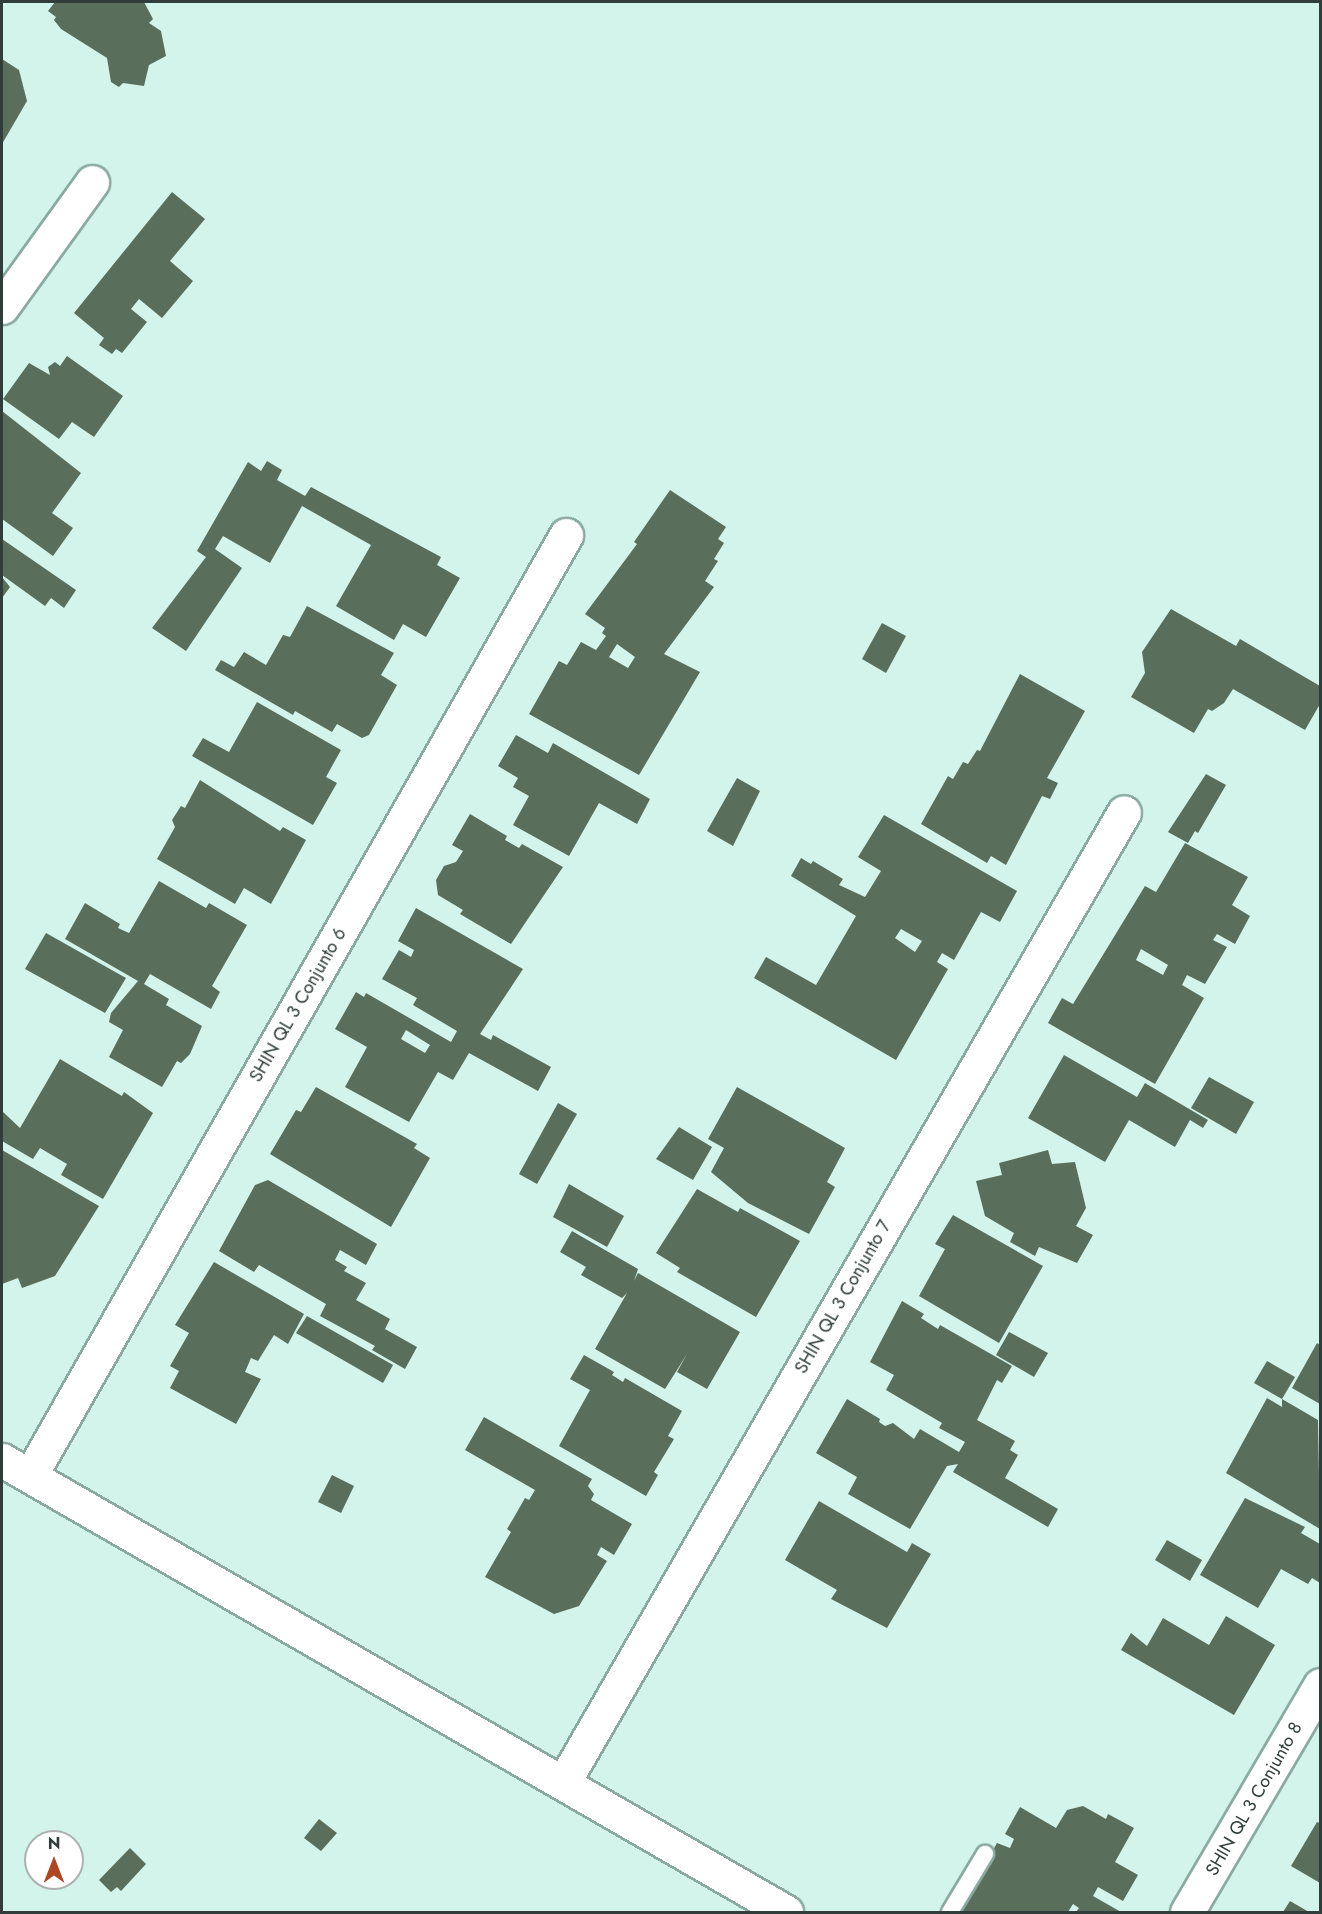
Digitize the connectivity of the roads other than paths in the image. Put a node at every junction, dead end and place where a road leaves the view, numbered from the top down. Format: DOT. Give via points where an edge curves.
graph roads {
  1 [pos="92,182"];
  2 [pos="2,307"];
  3 [pos="566,535"];
  4 [pos="1124,812"];
  5 [pos="2,1460"];
  6 [pos="30,1476"];
  7 [pos="1320,1685"];
  8 [pos="563,1783"];
  9 [pos="985,1854"];
  10 [pos="786,1912"];
  11 [pos="950,1912"];
  12 [pos="1187,1912"];
  1 -- 2 [label="street"];
  3 -- 6 [label="street, SHIN QL 3 Conjunto 6"];
  4 -- 8 [label="street, SHIN QL 3 Conjunto 7"];
  5 -- 6 [label="street"];
  6 -- 8 [label="street"];
  7 -- 12 [label="street, SHIN QL 3 Conjunto 8"];
  8 -- 10 [label="street"];
  9 -- 11 [label="lane"];
}
